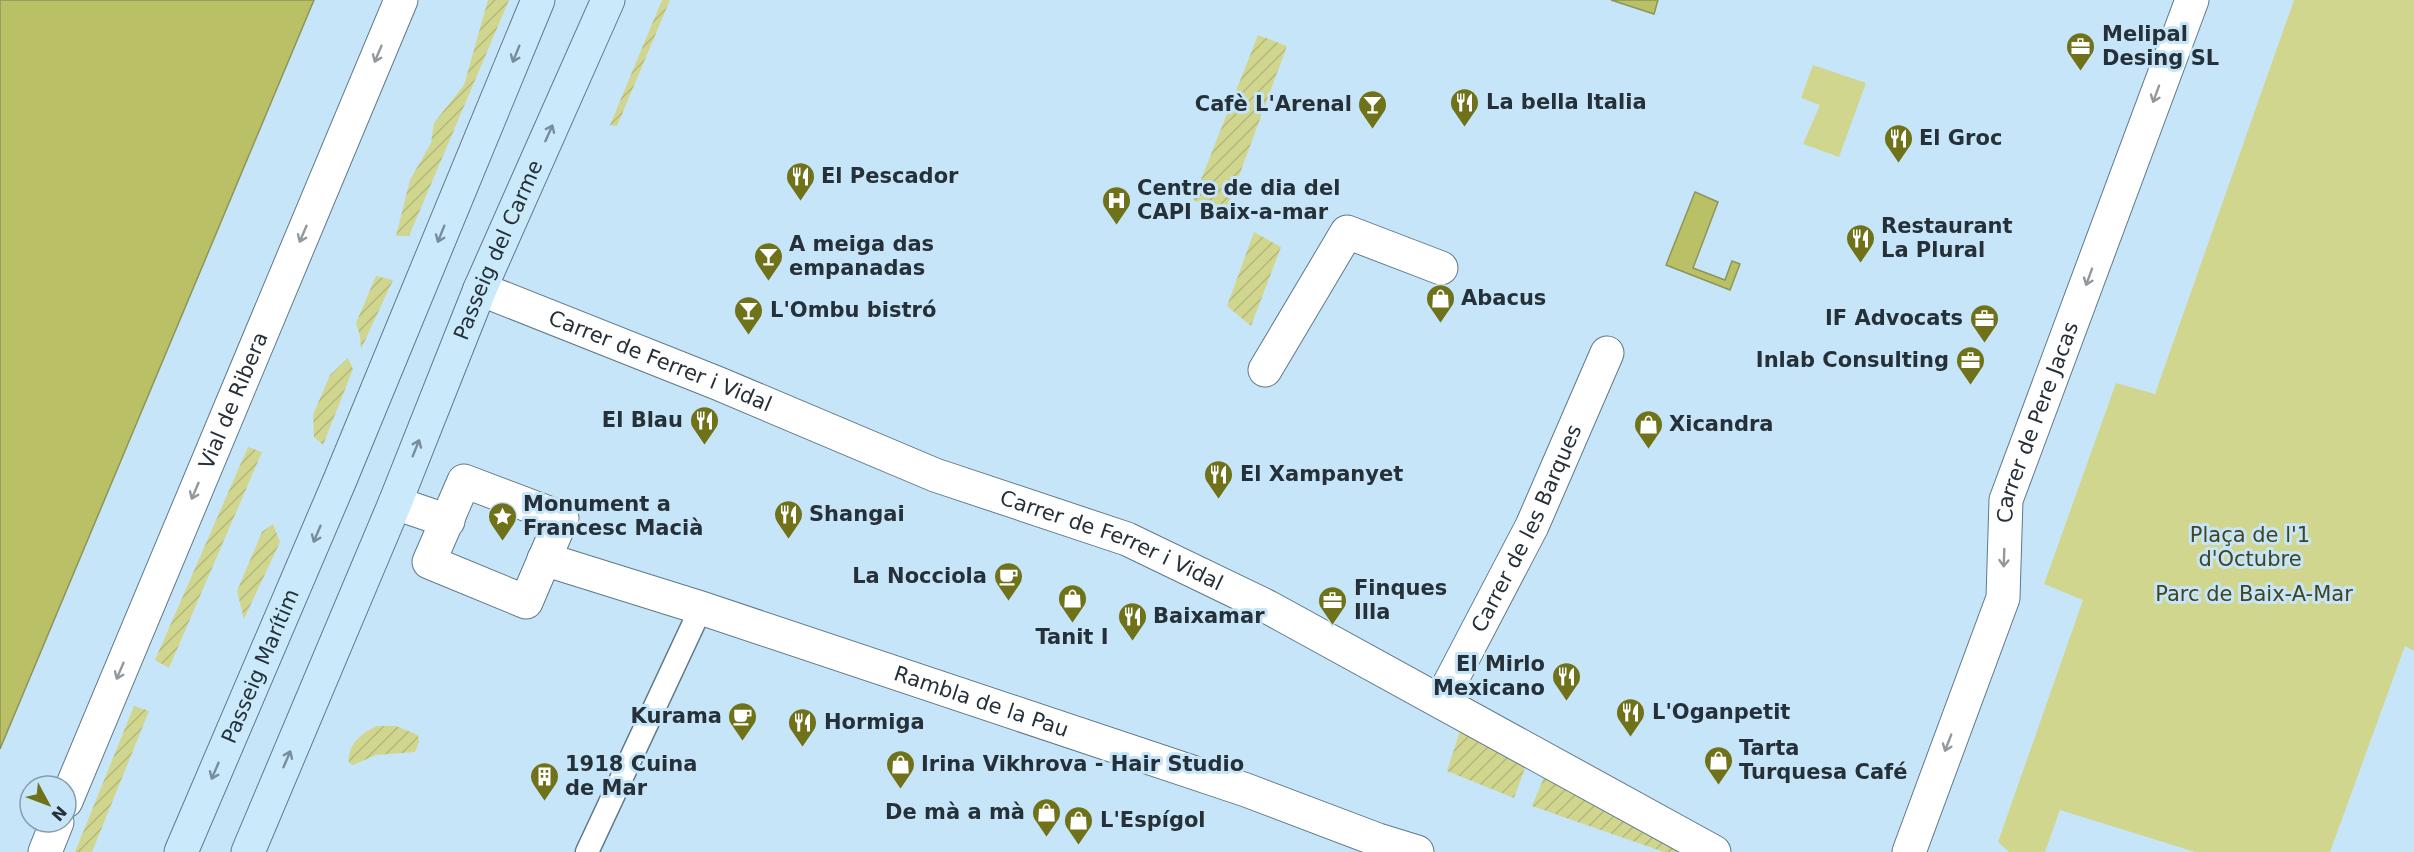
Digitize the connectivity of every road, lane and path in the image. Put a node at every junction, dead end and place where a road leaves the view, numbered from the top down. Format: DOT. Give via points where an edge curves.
graph roads {
  1 [pos="401,0"];
  2 [pos="538,0"];
  3 [pos="608,0"];
  4 [pos="2192,0"];
  5 [pos="1441,268"];
  6 [pos="480,289"];
  7 [pos="1607,352"];
  8 [pos="1265,370"];
  9 [pos="395,503"];
  10 [pos="448,521"];
  11 [pos="544,559"];
  12 [pos="701,608"];
  13 [pos="1441,700"];
  14 [pos="77,774"];
  15 [pos="52,834"];
  16 [pos="45,852"];
  17 [pos="182,852"];
  18 [pos="248,852"];
  19 [pos="587,852"];
  20 [pos="1417,852"];
  21 [pos="1714,852"];
  22 [pos="1909,852"];
  1 -- 14 [label="street, Vial de Ribera, one-way"];
  2 -- 17 [label="street, Passeig Marítim, one-way"];
  6 -- 3 [label="street, Passeig del Carme, one-way"];
  4 -- 22 [label="street, Carrer de Pere Jacas, one-way" via="2006,500 2003,598"];
  5 -- 8 [label="street" via="1347,232"];
  9 -- 6 [label="street, Passeig del Carme, one-way"];
  6 -- 13 [label="street, Carrer de Ferrer i Vidal" via="935,475 1127,539 1268,607"];
  7 -- 13 [label="street, Carrer de les Barques" via="1533,526"];
  9 -- 10 [label="street"];
  18 -- 9 [label="street, one-way"];
  10 -- 11 [label="street" via="464,481 562,518"];
  10 -- 11 [label="street" via="429,562 526,602"];
  11 -- 12 [label="street, Rambla de la Pau"];
  12 -- 19 [label="lane"];
  12 -- 20 [label="street, Rambla de la Pau" via="1246,790"];
  13 -- 21 [label="street, Carrer de Ferrer i Vidal"];
  15 -- 16 [label="street"];
}
